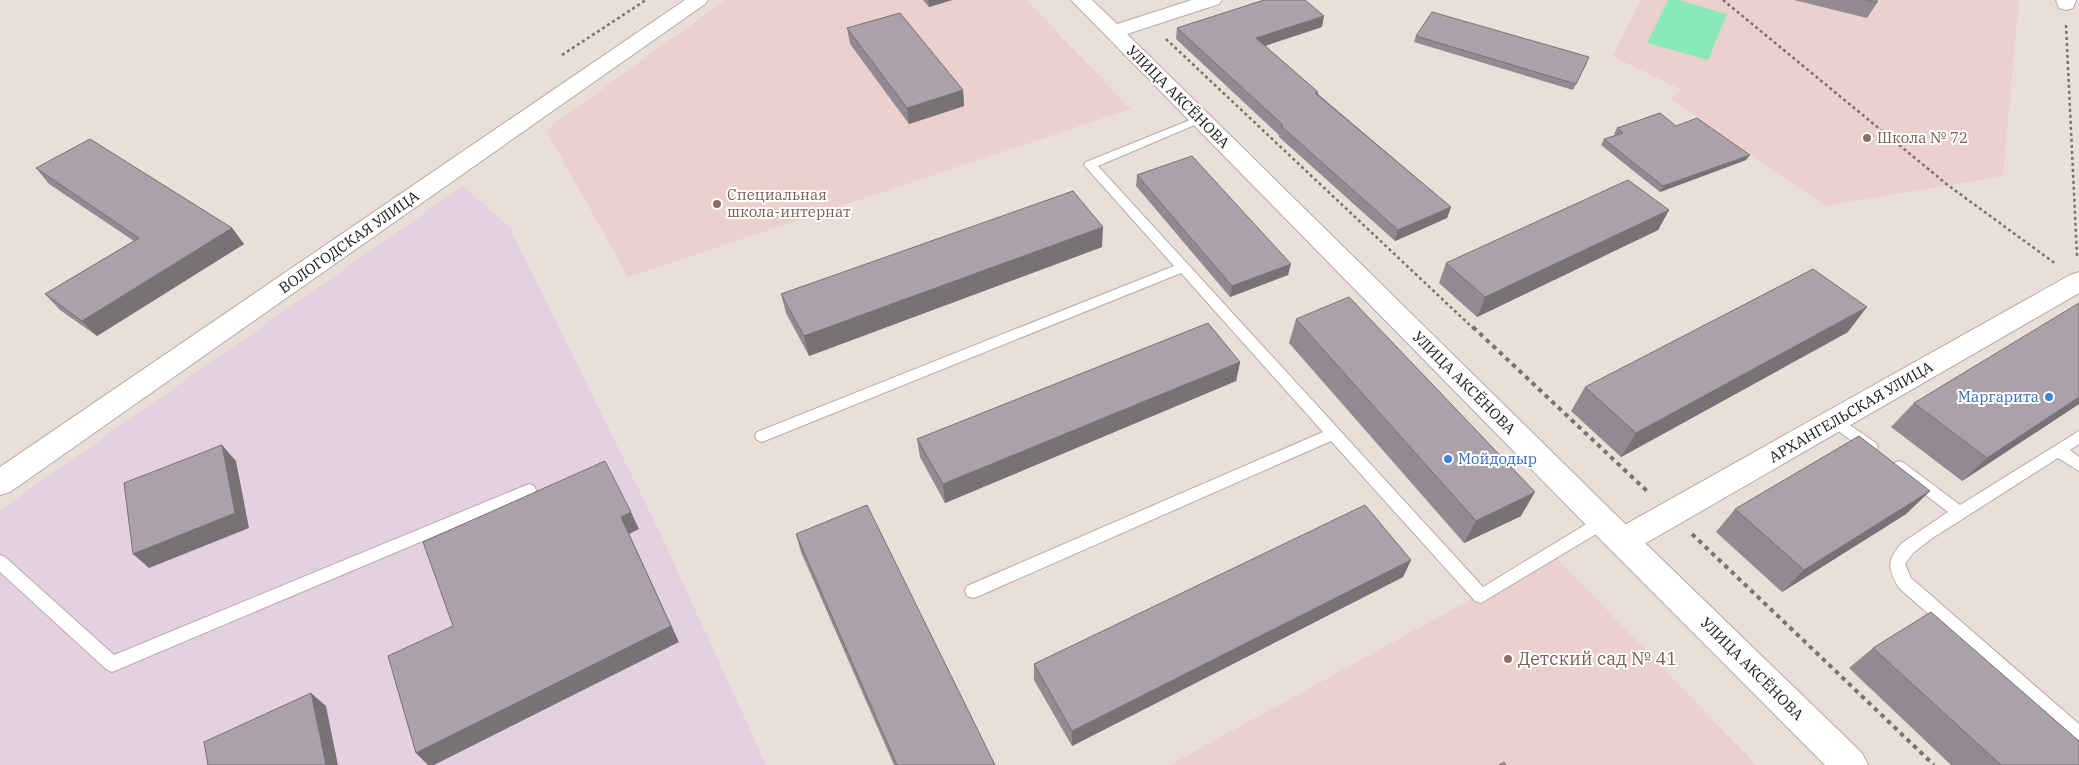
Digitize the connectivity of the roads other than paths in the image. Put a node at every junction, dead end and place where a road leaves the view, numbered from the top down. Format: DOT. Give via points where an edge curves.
graph roads {
  1 [pos="698,0"];
  2 [pos="1081,0"];
  3 [pos="1212,0"];
  4 [pos="1113,32"];
  5 [pos="1200,119"];
  6 [pos="1183,267"];
  7 [pos="2079,281"];
  8 [pos="1835,420"];
  9 [pos="1333,434"];
  10 [pos="762,436"];
  11 [pos="2079,438"];
  12 [pos="2059,450"];
  13 [pos="2079,465"];
  14 [pos="0,483"];
  15 [pos="529,490"];
  16 [pos="1960,513"];
  17 [pos="1603,522"];
  18 [pos="1623,542"];
  19 [pos="0,562"];
  20 [pos="973,591"];
  21 [pos="2079,735"];
  22 [pos="1850,765"];
  1 -- 14 [label="street, ВОЛОГОДСКАЯ УЛИЦА"];
  2 -- 4 [label="street, УЛИЦА АКСЁНОВА"];
  3 -- 4 [label="street"];
  4 -- 5 [label="street, УЛИЦА АКСЁНОВА"];
  5 -- 6 [label="lane" via="1090,165"];
  5 -- 17 [label="street, УЛИЦА АКСЁНОВА"];
  6 -- 9 [label="lane"];
  6 -- 10 [label="lane"];
  7 -- 8 [label="street, АРХАНГЕЛЬСКАЯ УЛИЦА"];
  8 -- 16 [label="lane"];
  8 -- 18 [label="street, АРХАНГЕЛЬСКАЯ УЛИЦА"];
  9 -- 17 [label="lane" via="1480,596"];
  9 -- 20 [label="lane"];
  11 -- 12 [label="lane"];
  12 -- 13 [label="lane"];
  12 -- 16 [label="lane"];
  15 -- 19 [label="lane" via="112,664"];
  16 -- 21 [label="lane" via="1903,551 1898,571 1905,583"];
  17 -- 18 [label="street, УЛИЦА АКСЁНОВА"];
  18 -- 22 [label="street, УЛИЦА АКСЁНОВА"];
}
